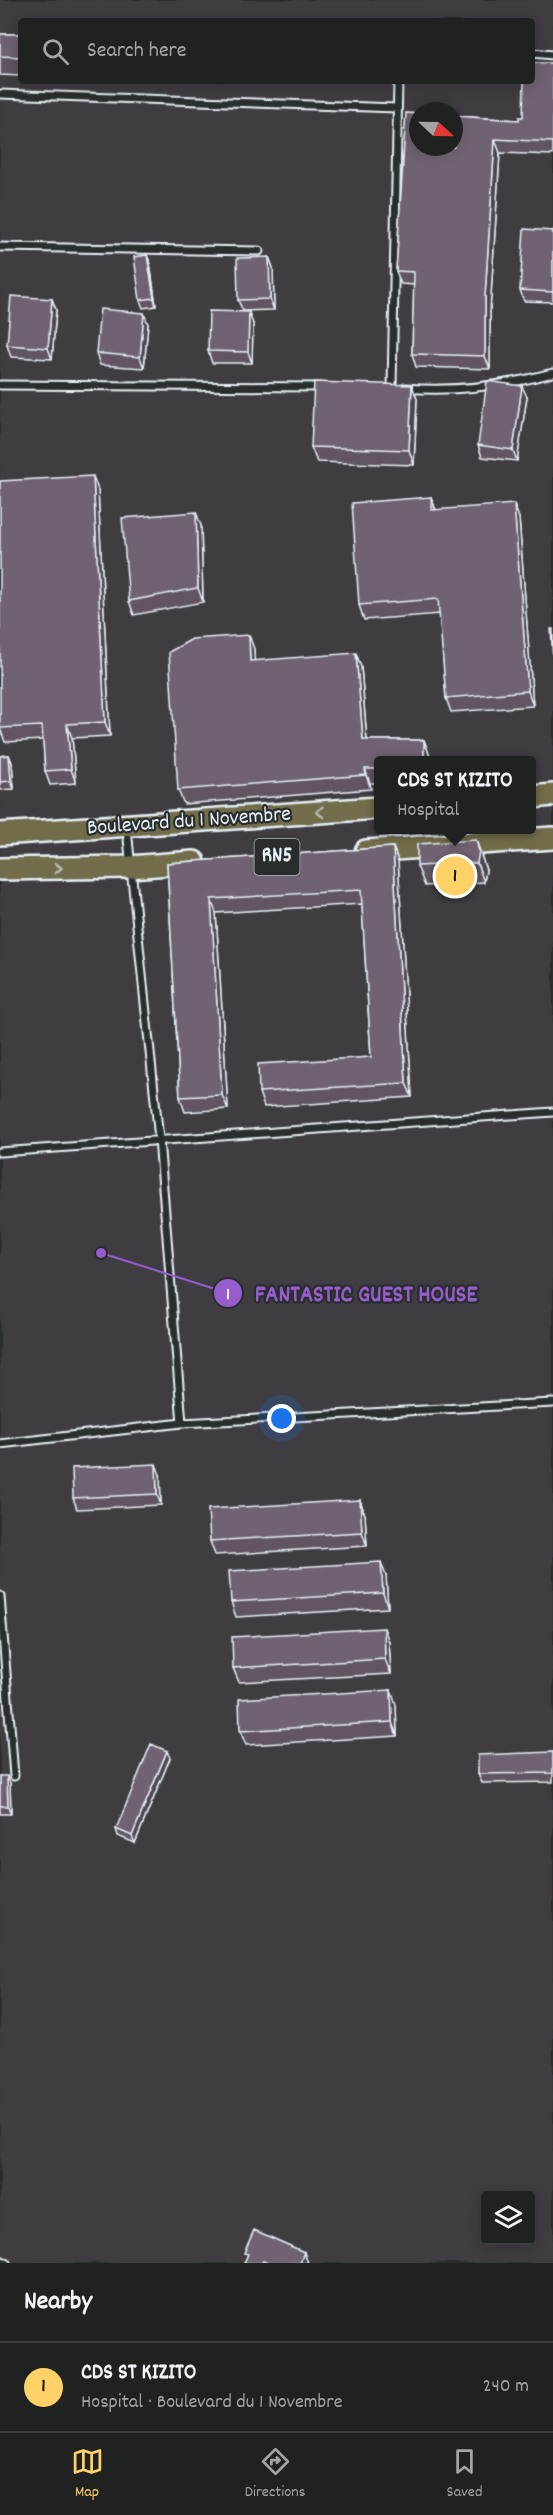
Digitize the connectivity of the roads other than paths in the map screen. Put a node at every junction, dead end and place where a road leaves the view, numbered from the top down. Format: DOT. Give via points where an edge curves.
graph roads {
  1 [pos="535,53"];
  2 [pos="553,55"];
  3 [pos="398,84"];
  4 [pos="0,94"];
  5 [pos="398,108"];
  6 [pos="0,247"];
  7 [pos="260,251"];
  8 [pos="553,373"];
  9 [pos="0,385"];
  10 [pos="333,387"];
  11 [pos="380,387"];
  12 [pos="392,387"];
  13 [pos="553,795"];
  14 [pos="536,797"];
  15 [pos="374,808"];
  16 [pos="126,826"];
  17 [pos="0,834"];
  18 [pos="511,835"];
  19 [pos="553,838"];
  20 [pos="345,852"];
  21 [pos="214,861"];
  22 [pos="130,867"];
  23 [pos="0,869"];
  24 [pos="553,1112"];
  25 [pos="159,1139"];
  26 [pos="0,1152"];
  27 [pos="553,1403"];
  28 [pos="182,1423"];
  29 [pos="0,1444"];
  30 [pos="0,1596"];
  31 [pos="14,1776"];
  32 [pos="0,2260"];
  33 [pos="6,2263"];
  1 -- 2 [label="lane"];
  3 -- 5 [label="lane"];
  4 -- 5 [label="lane"];
  5 -- 12 [label="lane"];
  6 -- 7 [label="lane"];
  8 -- 12 [label="lane" via="459,389"];
  9 -- 10 [label="lane"];
  11 -- 12 [label="lane"];
  13 -- 14 [label="main road"];
  15 -- 16 [label="main road, Boulevard du 1 Novembre / RN5, one-way"];
  16 -- 17 [label="main road, Boulevard du 1 Novembre / RN5"];
  16 -- 22 [label="lane"];
  18 -- 19 [label="main road"];
  18 -- 20 [label="main road"];
  21 -- 22 [label="main road, Boulevard du 1 Novembre"];
  23 -- 22 [label="main road, Boulevard du 1 Novembre, one-way"];
  22 -- 25 [label="lane"];
  24 -- 25 [label="lane"];
  25 -- 26 [label="lane"];
  25 -- 28 [label="lane"];
  27 -- 28 [label="lane"];
  28 -- 29 [label="lane"];
  30 -- 31 [label="lane"];
  32 -- 33 [label="lane"];
}
